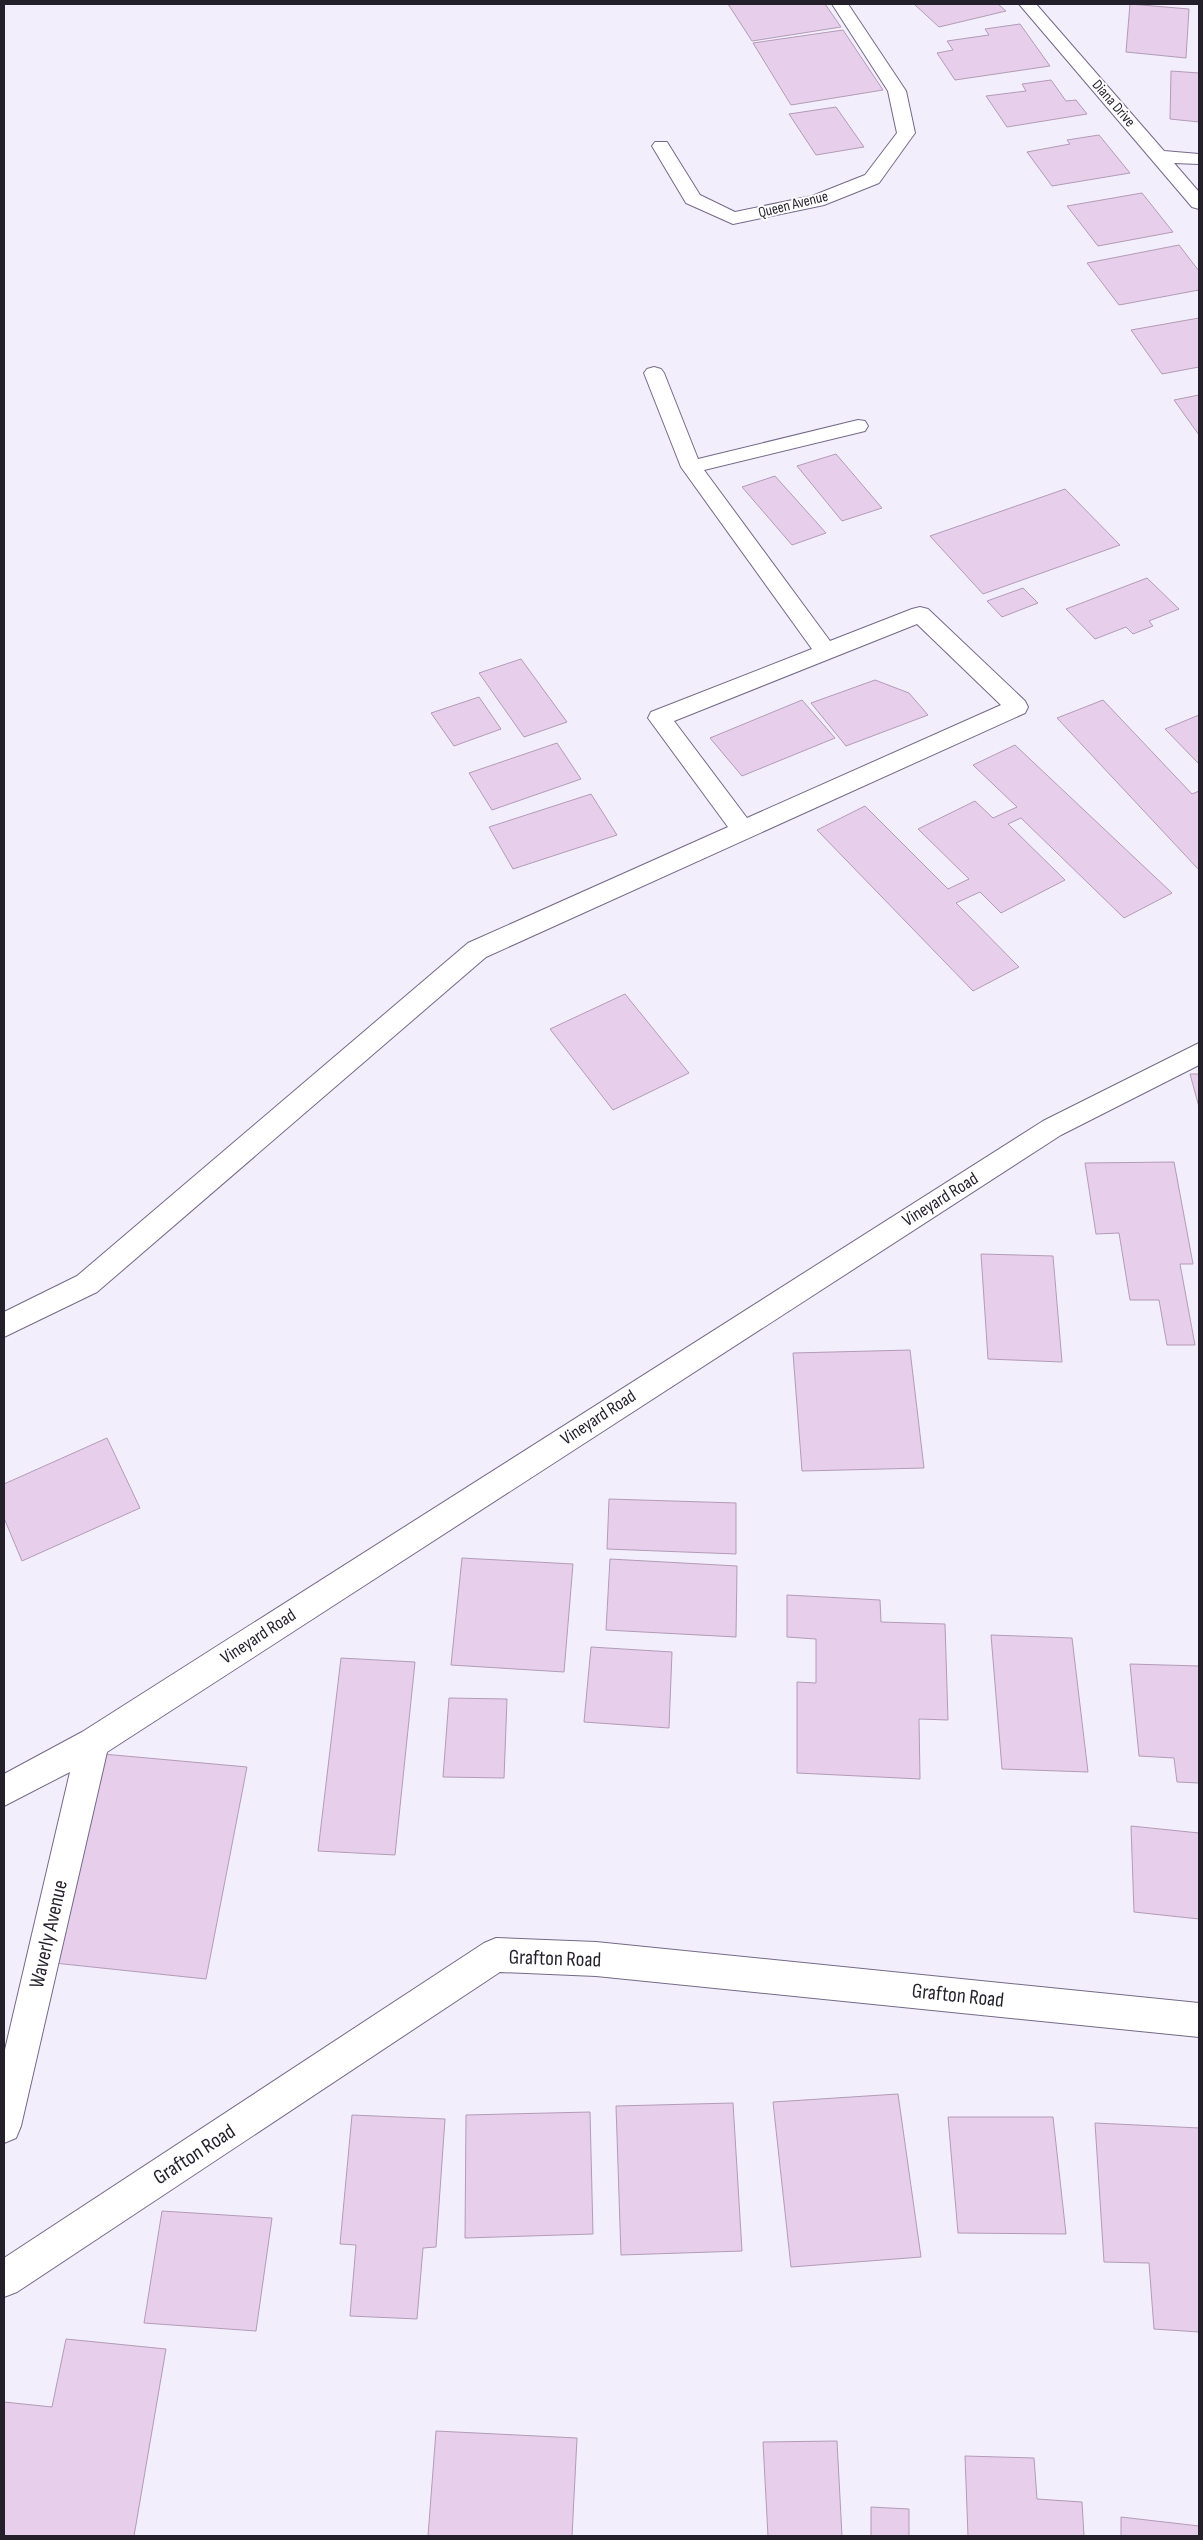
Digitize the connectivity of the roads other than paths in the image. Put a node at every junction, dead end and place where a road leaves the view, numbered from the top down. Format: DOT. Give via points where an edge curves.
graph roads {
  1 [pos="840,4"];
  2 [pos="1027,4"];
  3 [pos="661,146"];
  4 [pos="1160,156"];
  5 [pos="1199,159"];
  6 [pos="1199,203"];
  7 [pos="654,373"];
  8 [pos="858,426"];
  9 [pos="691,467"];
  10 [pos="826,652"];
  11 [pos="743,830"];
  12 [pos="1199,1053"];
  13 [pos="4,1325"];
  14 [pos="93,1743"];
  15 [pos="4,1791"];
  16 [pos="1199,2020"];
  17 [pos="4,2126"];
  18 [pos="4,2279"];
  1 -- 3 [label="street, Queen Avenue" via="897,91 906,133 872,179 817,201 733,218 693,199"];
  2 -- 4 [label="street, Diana Drive"];
  4 -- 5 [label="street"];
  4 -- 6 [label="street, Diana Drive"];
  7 -- 9 [label="street"];
  8 -- 9 [label="street"];
  9 -- 10 [label="street"];
  10 -- 11 [label="street" via="659,718"];
  10 -- 11 [label="street" via="920,614 1017,707"];
  11 -- 13 [label="street" via="477,950 87,1284"];
  12 -- 14 [label="street, Vineyard Road" via="1044,1134"];
  14 -- 15 [label="street, Vineyard Road"];
  14 -- 17 [label="street, Waverly Avenue"];
  16 -- 18 [label="street, Grafton Road" via="596,1959 496,1955"];
}
